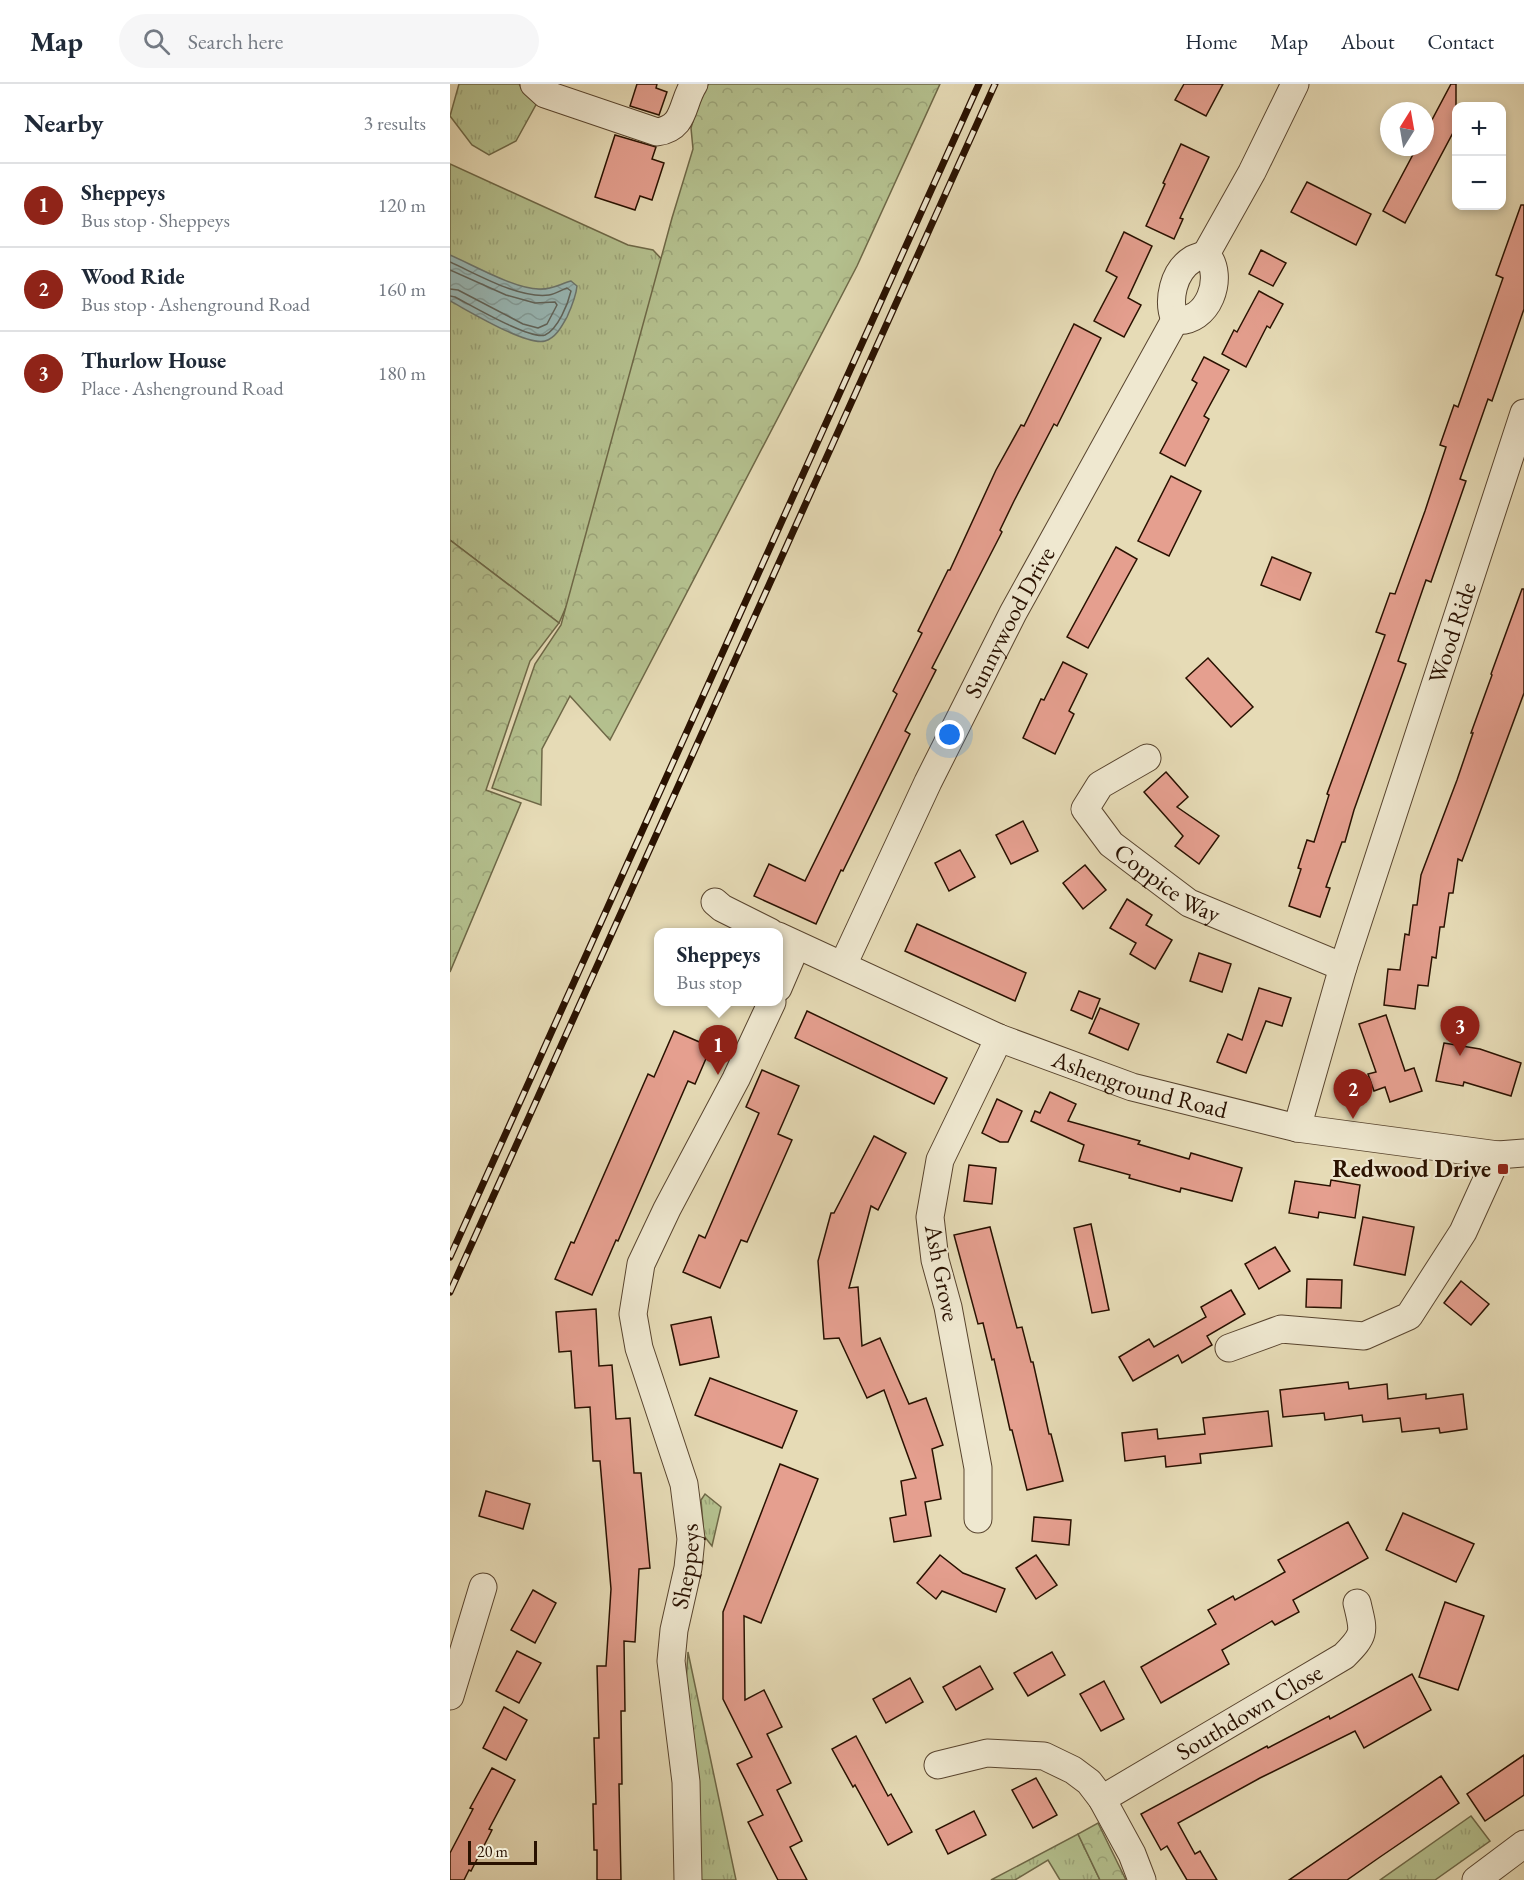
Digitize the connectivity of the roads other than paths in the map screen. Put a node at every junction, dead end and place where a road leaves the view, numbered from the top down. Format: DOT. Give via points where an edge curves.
graph roads {
  1 [pos="534,84"];
  2 [pos="694,84"];
  3 [pos="1295,84"];
  4 [pos="1206,254"];
  5 [pos="1176,320"];
  6 [pos="1524,413"];
  7 [pos="1147,758"];
  8 [pos="715,902"];
  9 [pos="760,928"];
  10 [pos="787,941"];
  11 [pos="783,962"];
  12 [pos="843,965"];
  13 [pos="1342,967"];
  14 [pos="770,1006"];
  15 [pos="999,1038"];
  16 [pos="1297,1128"];
  17 [pos="1511,1154"];
  18 [pos="1229,1348"];
  19 [pos="978,1519"];
  20 [pos="483,1587"];
  21 [pos="1357,1603"];
  22 [pos="450,1696"];
  23 [pos="938,1765"];
  24 [pos="1102,1799"];
  25 [pos="1524,1844"];
  26 [pos="688,1880"];
  27 [pos="1142,1880"];
  28 [pos="1476,1880"];
  1 -- 2 [label="street" via="545,94 657,132 667,131 680,118"];
  3 -- 4 [label="street"];
  4 -- 5 [label="street" via="1188,263 1176,280 1171,307"];
  4 -- 5 [label="street" via="1213,264 1215,282 1210,298 1202,311 1186,320"];
  5 -- 12 [label="street, Sunnywood Drive" via="1013,613 928,782"];
  6 -- 13 [label="street, Wood Ride"];
  7 -- 13 [label="street, Coppice Way" via="1100,785 1085,809 1111,844 1189,903"];
  8 -- 9 [label="street"];
  10 -- 11 [label="street"];
  10 -- 12 [label="street, Ashenground Road"];
  12 -- 15 [label="street, Ashenground Road"];
  13 -- 16 [label="street, Wood Ride"];
  14 -- 26 [label="street, Sheppeys" via="641,1264 633,1314 639,1348 684,1484 691,1539 671,1660 686,1782"];
  15 -- 16 [label="street, Ashenground Road" via="1132,1088"];
  15 -- 19 [label="street, Ash Grove" via="940,1160 930,1217 935,1260 948,1307 978,1468"];
  16 -- 17 [label="street, Ashenground Road"];
  17 -- 18 [label="street" via="1409,1316 1364,1336 1281,1329"];
  20 -- 22 [label="street"];
  21 -- 24 [label="street, Southdown Close" via="1362,1623 1360,1640 1344,1656"];
  23 -- 24 [label="street" via="987,1753 1044,1756 1073,1770"];
  24 -- 27 [label="street"];
  25 -- 28 [label="street"];
}
